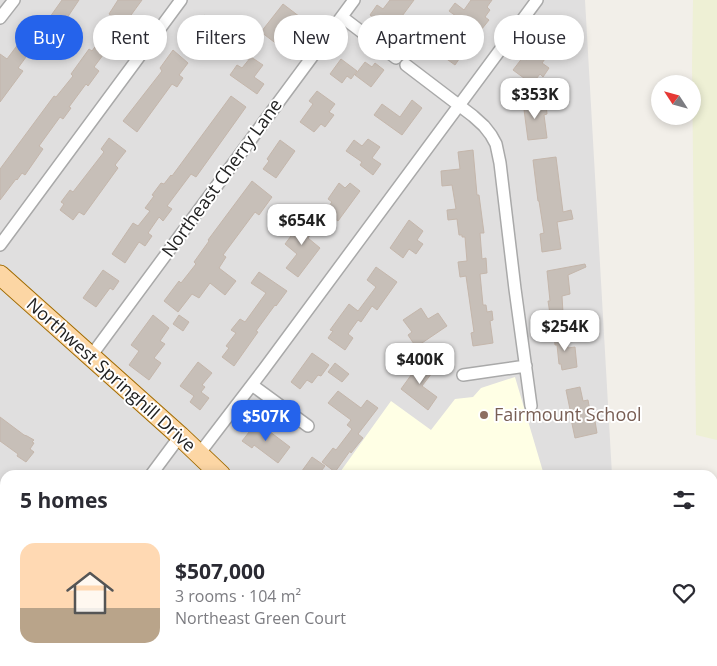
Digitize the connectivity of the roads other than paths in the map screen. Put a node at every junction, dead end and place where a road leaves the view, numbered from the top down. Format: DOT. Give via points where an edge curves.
graph roads {
  1 [pos="14,0"];
  2 [pos="181,0"];
  3 [pos="354,0"];
  4 [pos="537,0"];
  5 [pos="343,15"];
  6 [pos="0,18"];
  7 [pos="348,22"];
  8 [pos="358,29"];
  9 [pos="310,60"];
  10 [pos="406,65"];
  11 [pos="460,106"];
  12 [pos="0,245"];
  13 [pos="0,275"];
  14 [pos="91,356"];
  15 [pos="526,366"];
  16 [pos="463,375"];
  17 [pos="252,385"];
  18 [pos="531,406"];
  19 [pos="308,426"];
  20 [pos="180,436"];
  21 [pos="199,454"];
  22 [pos="156,470"];
  23 [pos="216,470"];
  1 -- 6 [label="street"];
  2 -- 12 [label="street"];
  3 -- 5 [label="street, Northeast Cherry Lane"];
  4 -- 11 [label="street"];
  7 -- 8 [label="street"];
  9 -- 14 [label="street, Northeast Cherry Lane"];
  10 -- 11 [label="street"];
  11 -- 15 [label="street" via="484,126 496,144"];
  11 -- 17 [label="street"];
  13 -- 14 [label="main road, Northwest Springhill Drive"];
  14 -- 20 [label="main road, Northwest Springhill Drive"];
  15 -- 16 [label="street"];
  15 -- 18 [label="street"];
  17 -- 19 [label="street"];
  17 -- 21 [label="street"];
  20 -- 21 [label="main road, Northwest Springhill Drive"];
  20 -- 22 [label="street"];
  21 -- 23 [label="main road, Northwest Springhill Drive"];
}
